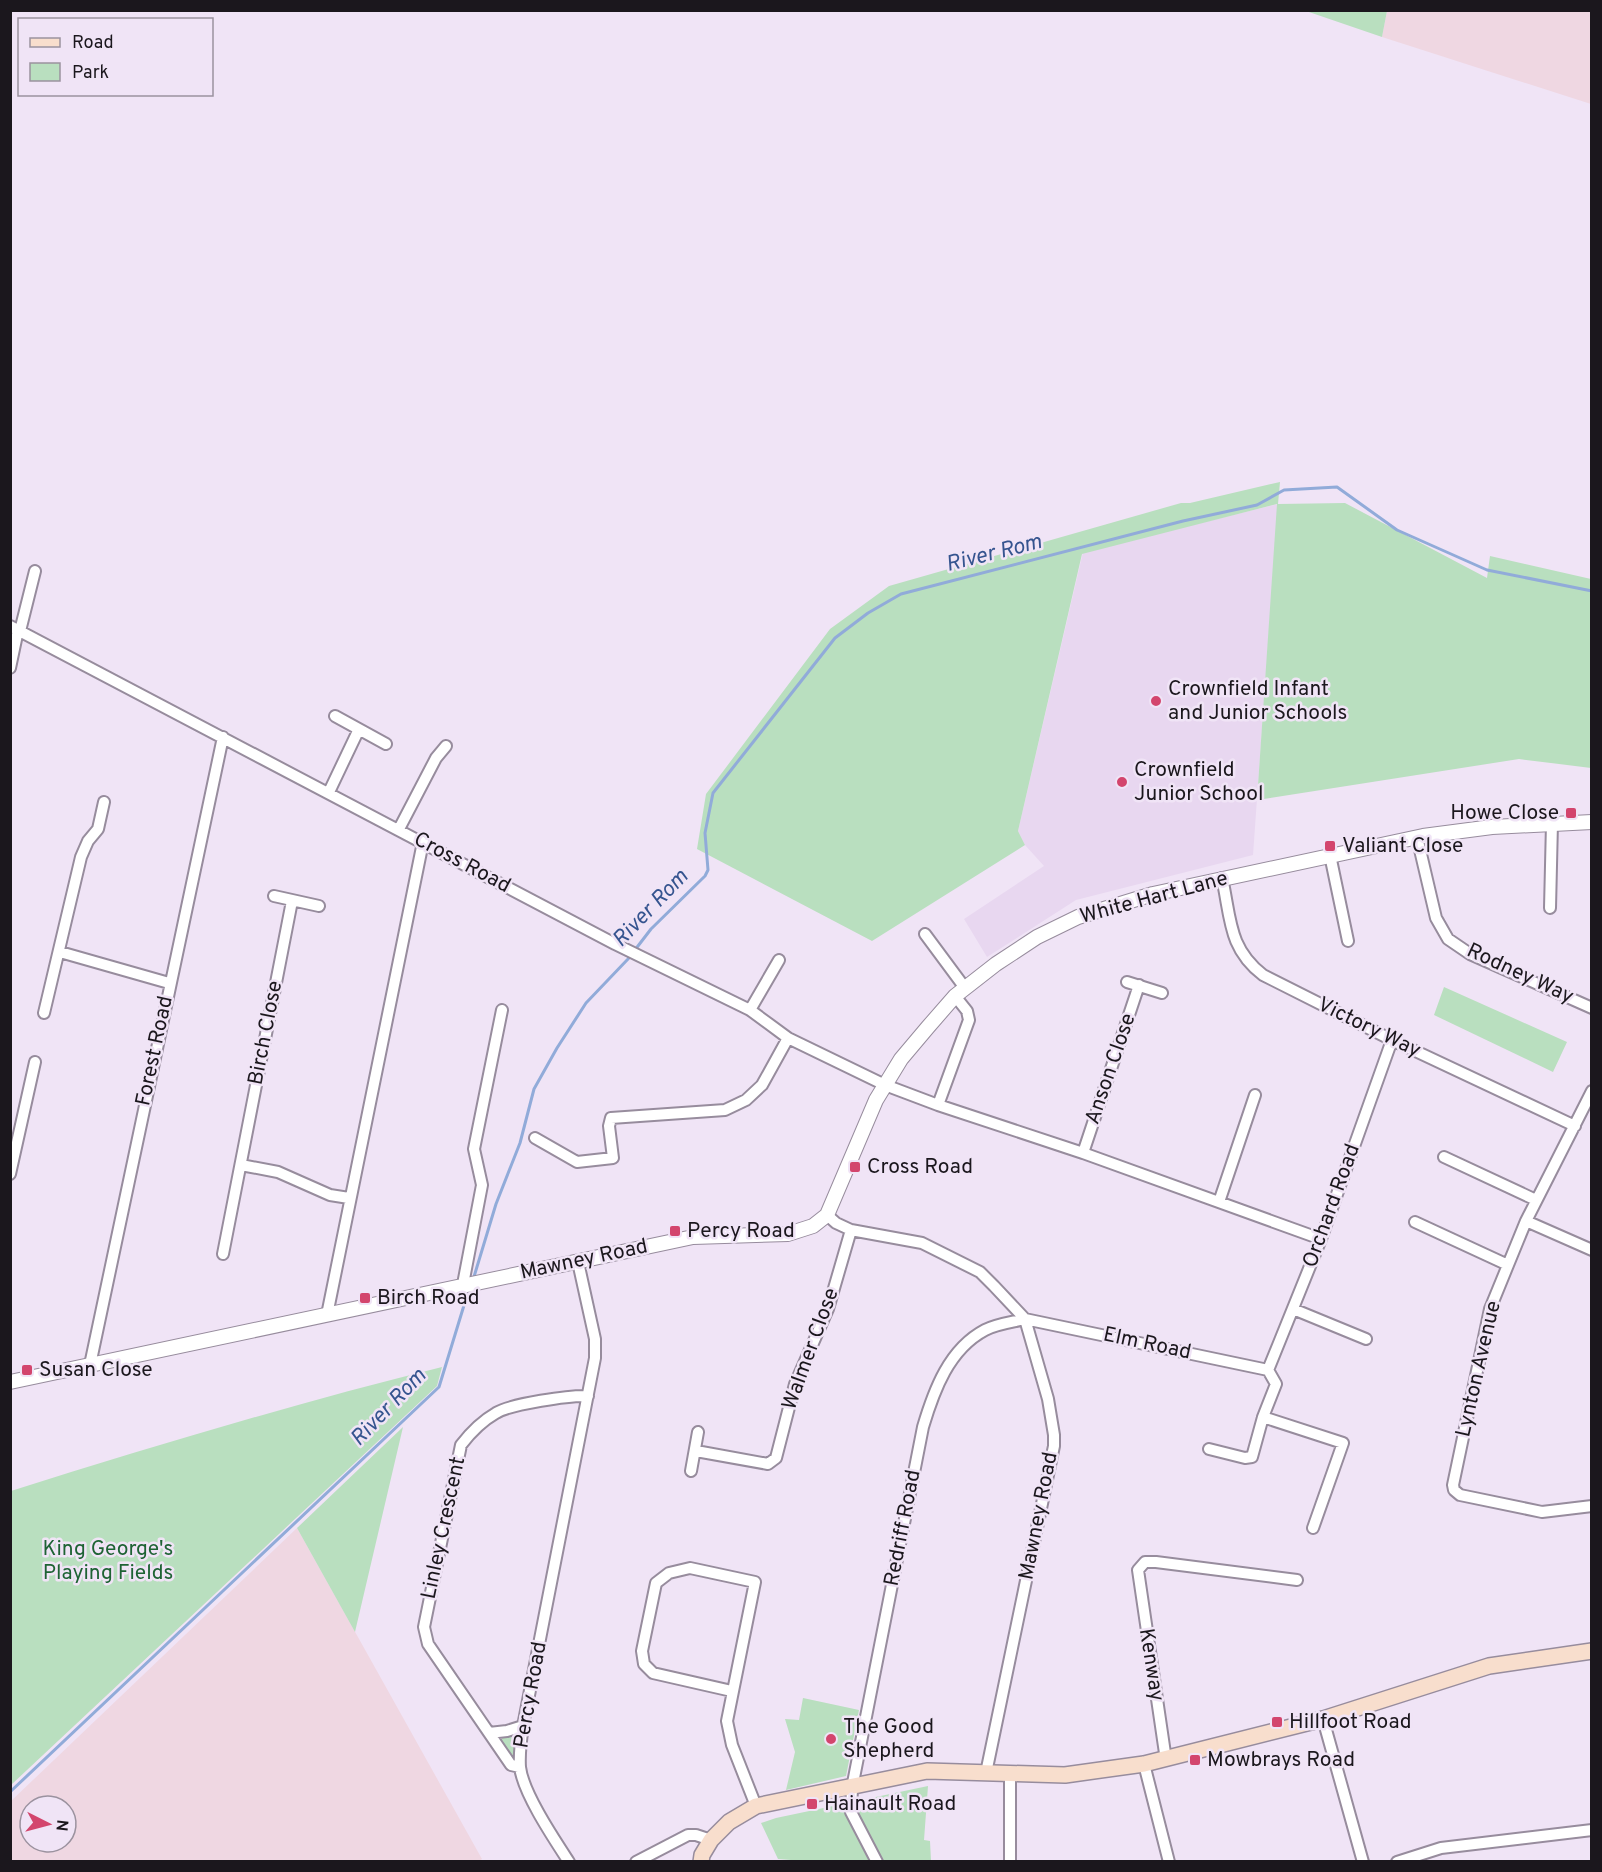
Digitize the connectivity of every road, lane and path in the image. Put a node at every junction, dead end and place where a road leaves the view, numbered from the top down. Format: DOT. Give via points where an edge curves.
graph roads {
  1 [pos="35,571"];
  2 [pos="16,629"];
  3 [pos="10,668"];
  4 [pos="335,716"];
  5 [pos="359,729"];
  6 [pos="223,737"];
  7 [pos="386,744"];
  8 [pos="446,746"];
  9 [pos="329,792"];
  10 [pos="104,802"];
  11 [pos="1592,822"];
  12 [pos="1552,823"];
  13 [pos="399,829"];
  14 [pos="1417,837"];
  15 [pos="423,842"];
  16 [pos="1330,855"];
  17 [pos="1222,878"];
  18 [pos="274,896"];
  19 [pos="292,901"];
  20 [pos="319,906"];
  21 [pos="1550,908"];
  22 [pos="925,934"];
  23 [pos="1348,941"];
  24 [pos="60,952"];
  25 [pos="779,960"];
  26 [pos="1127,982"];
  27 [pos="169,983"];
  28 [pos="1139,986"];
  29 [pos="960,992"];
  30 [pos="1162,993"];
  31 [pos="1592,1008"];
  32 [pos="502,1010"];
  33 [pos="750,1010"];
  34 [pos="44,1013"];
  35 [pos="788,1038"];
  36 [pos="1392,1040"];
  37 [pos="35,1062"];
  38 [pos="885,1085"];
  39 [pos="1592,1091"];
  40 [pos="1255,1095"];
  41 [pos="938,1105"];
  42 [pos="1575,1126"];
  43 [pos="535,1138"];
  44 [pos="1083,1153"];
  45 [pos="1444,1157"];
  46 [pos="241,1165"];
  47 [pos="11,1174"];
  48 [pos="349,1198"];
  49 [pos="1536,1200"];
  50 [pos="1219,1202"];
  51 [pos="827,1215"];
  52 [pos="1526,1221"];
  53 [pos="1415,1222"];
  54 [pos="851,1230"];
  55 [pos="1321,1239"];
  56 [pos="1592,1250"];
  57 [pos="223,1254"];
  58 [pos="578,1262"];
  59 [pos="1508,1265"];
  60 [pos="471,1284"];
  61 [pos="1293,1309"];
  62 [pos="327,1315"];
  63 [pos="1025,1319"];
  64 [pos="1366,1338"];
  65 [pos="90,1365"];
  66 [pos="1268,1370"];
  67 [pos="10,1382"];
  68 [pos="588,1396"];
  69 [pos="1263,1417"];
  70 [pos="698,1432"];
  71 [pos="1209,1449"];
  72 [pos="696,1451"];
  73 [pos="691,1471"];
  74 [pos="1592,1506"];
  75 [pos="1312,1528"];
  76 [pos="1297,1580"];
  77 [pos="1592,1651"];
  78 [pos="732,1690"];
  79 [pos="1323,1719"];
  80 [pos="523,1726"];
  81 [pos="489,1733"];
  82 [pos="1166,1760"];
  83 [pos="1144,1764"];
  84 [pos="521,1771"];
  85 [pos="986,1773"];
  86 [pos="1010,1774"];
  87 [pos="852,1788"];
  88 [pos="756,1806"];
  89 [pos="1592,1830"];
  90 [pos="711,1840"];
  91 [pos="569,1862"];
  92 [pos="636,1862"];
  93 [pos="701,1862"];
  94 [pos="877,1862"];
  95 [pos="1010,1862"];
  96 [pos="1169,1862"];
  97 [pos="1363,1862"];
  98 [pos="1397,1862"];
  1 -- 2 [label="street"];
  2 -- 3 [label="street"];
  2 -- 6 [label="street, Cross Road"];
  4 -- 5 [label="street"];
  5 -- 7 [label="street"];
  5 -- 9 [label="street"];
  6 -- 9 [label="street, Cross Road"];
  6 -- 27 [label="street, Forest Road"];
  8 -- 13 [label="street"];
  9 -- 13 [label="street, Cross Road"];
  10 -- 24 [label="street" via="98,829 81,857"];
  11 -- 12 [label="street, White Hart Lane"];
  12 -- 14 [label="street, White Hart Lane"];
  12 -- 21 [label="street"];
  13 -- 15 [label="street, Cross Road"];
  14 -- 16 [label="street, White Hart Lane"];
  14 -- 31 [label="street, Rodney Way" via="1436,918 1448,939 1470,954"];
  15 -- 33 [label="street, Cross Road"];
  15 -- 48 [label="street"];
  16 -- 17 [label="street, White Hart Lane"];
  16 -- 23 [label="street"];
  17 -- 29 [label="street, White Hart Lane" via="1078,917 1037,937"];
  17 -- 36 [label="street, Victory Way" via="1233,936 1252,967"];
  18 -- 19 [label="street"];
  19 -- 20 [label="street"];
  19 -- 46 [label="street, Birch Close"];
  22 -- 29 [label="street"];
  24 -- 27 [label="street"];
  24 -- 34 [label="street"];
  25 -- 33 [label="street"];
  26 -- 28 [label="street, Anson Close"];
  27 -- 65 [label="street, Forest Road"];
  28 -- 30 [label="street, Anson Close"];
  28 -- 44 [label="street, Anson Close"];
  29 -- 38 [label="street, White Hart Lane" via="901,1059"];
  29 -- 41 [label="street" via="969,1020"];
  32 -- 60 [label="street" via="474,1149 482,1185 464,1280"];
  33 -- 35 [label="street, Cross Road"];
  35 -- 38 [label="street, Cross Road"];
  35 -- 43 [label="street" via="762,1085 746,1100 725,1110 611,1118 613,1158 577,1162"];
  36 -- 42 [label="street, Victory Way"];
  36 -- 55 [label="street, Orchard Road"];
  37 -- 47 [label="street"];
  38 -- 41 [label="street, Cross Road"];
  38 -- 51 [label="street, White Hart Lane"];
  39 -- 42 [label="street, Lynton Avenue"];
  40 -- 50 [label="street"];
  41 -- 44 [label="street, Cross Road"];
  42 -- 49 [label="street, Lynton Avenue"];
  44 -- 50 [label="street, Cross Road"];
  45 -- 49 [label="street"];
  46 -- 48 [label="street" via="278,1172 330,1195"];
  46 -- 57 [label="street, Birch Close"];
  48 -- 62 [label="street"];
  49 -- 52 [label="street, Lynton Avenue"];
  50 -- 55 [label="street, Cross Road"];
  51 -- 54 [label="street, Mawney Road"];
  51 -- 58 [label="street, Mawney Road" via="813,1226 788,1234 693,1237"];
  52 -- 56 [label="street"];
  52 -- 59 [label="street, Lynton Avenue"];
  53 -- 59 [label="street"];
  54 -- 63 [label="street, Mawney Road" via="922,1243 980,1272"];
  54 -- 72 [label="street, Walmer Close" via="828,1309 795,1384 776,1458 768,1464"];
  55 -- 61 [label="street, Orchard Road"];
  58 -- 60 [label="street, Mawney Road"];
  58 -- 68 [label="street, Percy Road" via="595,1339"];
  59 -- 74 [label="street, Lynton Avenue" via="1490,1309 1454,1490 1460,1495 1542,1512"];
  60 -- 62 [label="street, Mawney Road"];
  61 -- 64 [label="street"];
  61 -- 66 [label="street, Orchard Road"];
  62 -- 65 [label="street, Mawney Road"];
  63 -- 66 [label="street, Elm Road"];
  63 -- 85 [label="street, Mawney Road" via="1048,1399 1054,1446"];
  63 -- 87 [label="street, Redriff Road" via="986,1329 964,1344 931,1399"];
  65 -- 67 [label="street, Mawney Road"];
  66 -- 69 [label="street" via="1276,1384"];
  68 -- 80 [label="street, Percy Road"];
  68 -- 81 [label="street, Linley Crescent" via="498,1411 461,1444 424,1627 428,1644"];
  69 -- 71 [label="street" via="1252,1457"];
  69 -- 75 [label="street" via="1343,1443"];
  70 -- 72 [label="street"];
  72 -- 73 [label="street"];
  76 -- 82 [label="street, Kenway" via="1156,1562 1145,1563 1138,1570"];
  77 -- 79 [label="main road" via="1489,1666"];
  78 -- 78 [label="street" via="755,1582 690,1568 669,1573 656,1582 642,1651 644,1664 653,1672"];
  78 -- 88 [label="street" via="727,1721 732,1745"];
  79 -- 82 [label="main road"];
  79 -- 97 [label="street"];
  80 -- 81 [label="street"];
  80 -- 84 [label="street, Percy Road"];
  81 -- 84 [label="street, Linley Crescent" via="511,1765"];
  82 -- 83 [label="main road"];
  83 -- 86 [label="main road" via="1065,1775"];
  83 -- 96 [label="street"];
  84 -- 91 [label="street, Linley Crescent" via="525,1787"];
  85 -- 86 [label="main road"];
  85 -- 87 [label="main road" via="927,1771"];
  86 -- 95 [label="street"];
  87 -- 88 [label="main road"];
  87 -- 94 [label="street, Redriff Road" via="851,1812"];
  88 -- 90 [label="main road" via="729,1821"];
  89 -- 98 [label="street" via="1441,1848"];
  90 -- 92 [label="street" via="688,1835"];
  90 -- 93 [label="main road"];
}
